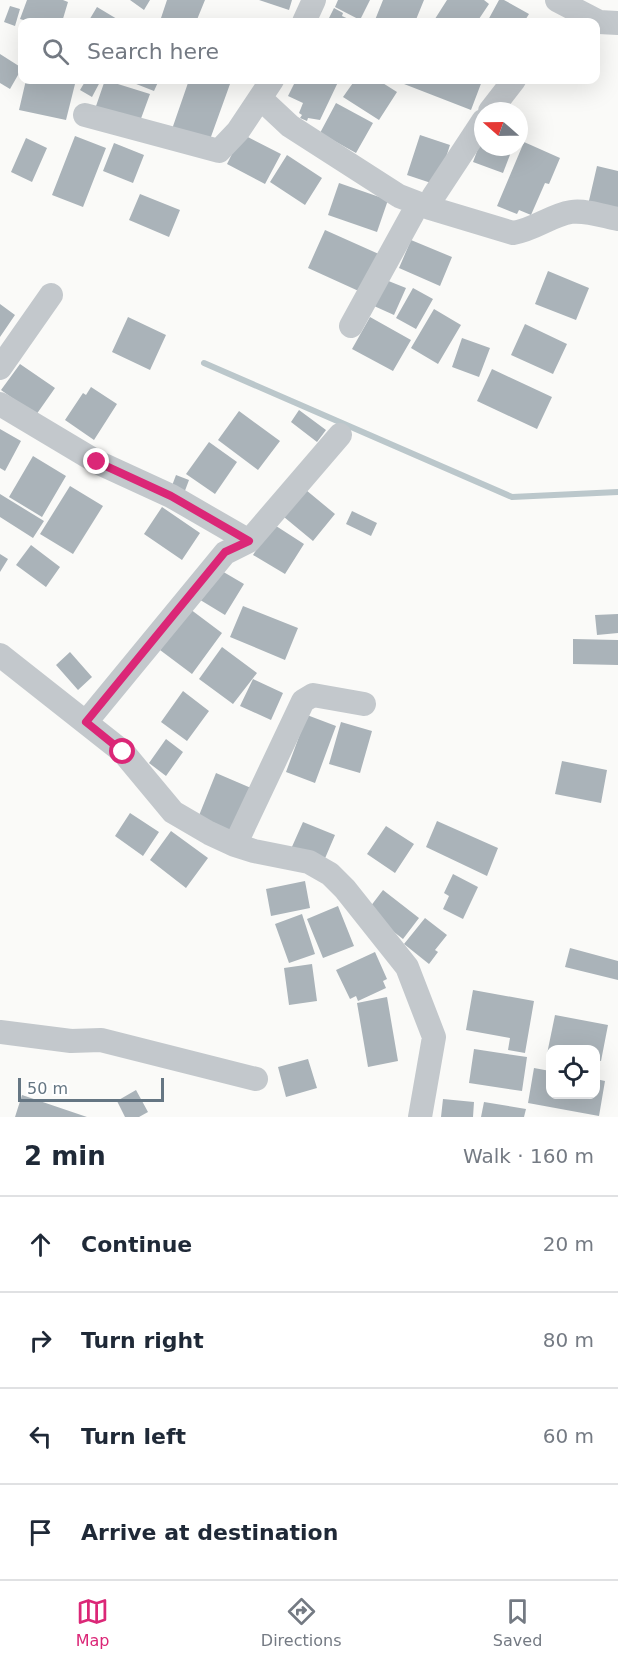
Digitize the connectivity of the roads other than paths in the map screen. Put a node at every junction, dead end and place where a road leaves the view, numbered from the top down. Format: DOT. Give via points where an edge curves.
graph roads {
  1 [pos="314,0"];
  2 [pos="557,0"];
  3 [pos="306,18"];
  4 [pos="594,18"];
  5 [pos="510,84"];
  6 [pos="266,89"];
  7 [pos="497,102"];
  8 [pos="85,115"];
  9 [pos="474,135"];
  10 [pos="424,206"];
  11 [pos="618,219"];
  12 [pos="51,295"];
  13 [pos="351,326"];
  14 [pos="0,368"];
  15 [pos="0,404"];
  16 [pos="340,435"];
  17 [pos="249,541"];
  18 [pos="0,656"];
  19 [pos="364,704"];
  20 [pos="86,722"];
  21 [pos="235,845"];
  22 [pos="0,1032"];
  23 [pos="256,1079"];
  24 [pos="420,1117"];
  1 -- 3 [label="street"];
  2 -- 4 [label="street"];
  5 -- 7 [label="street"];
  6 -- 8 [label="street" via="238,131 219,151"];
  6 -- 10 [label="street" via="290,126 399,196"];
  9 -- 10 [label="street"];
  10 -- 11 [label="street" via="513,233 568,212"];
  10 -- 13 [label="street"];
  12 -- 14 [label="street"];
  15 -- 17 [label="street" via="97,462 171,496"];
  16 -- 17 [label="street"];
  17 -- 20 [label="street" via="225,552"];
  18 -- 20 [label="street"];
  19 -- 21 [label="street" via="313,695 303,701"];
  20 -- 21 [label="street" via="123,752 173,812"];
  21 -- 24 [label="street" via="309,862 330,874 407,967 434,1037"];
  22 -- 23 [label="street" via="71,1041 101,1040"];
}
